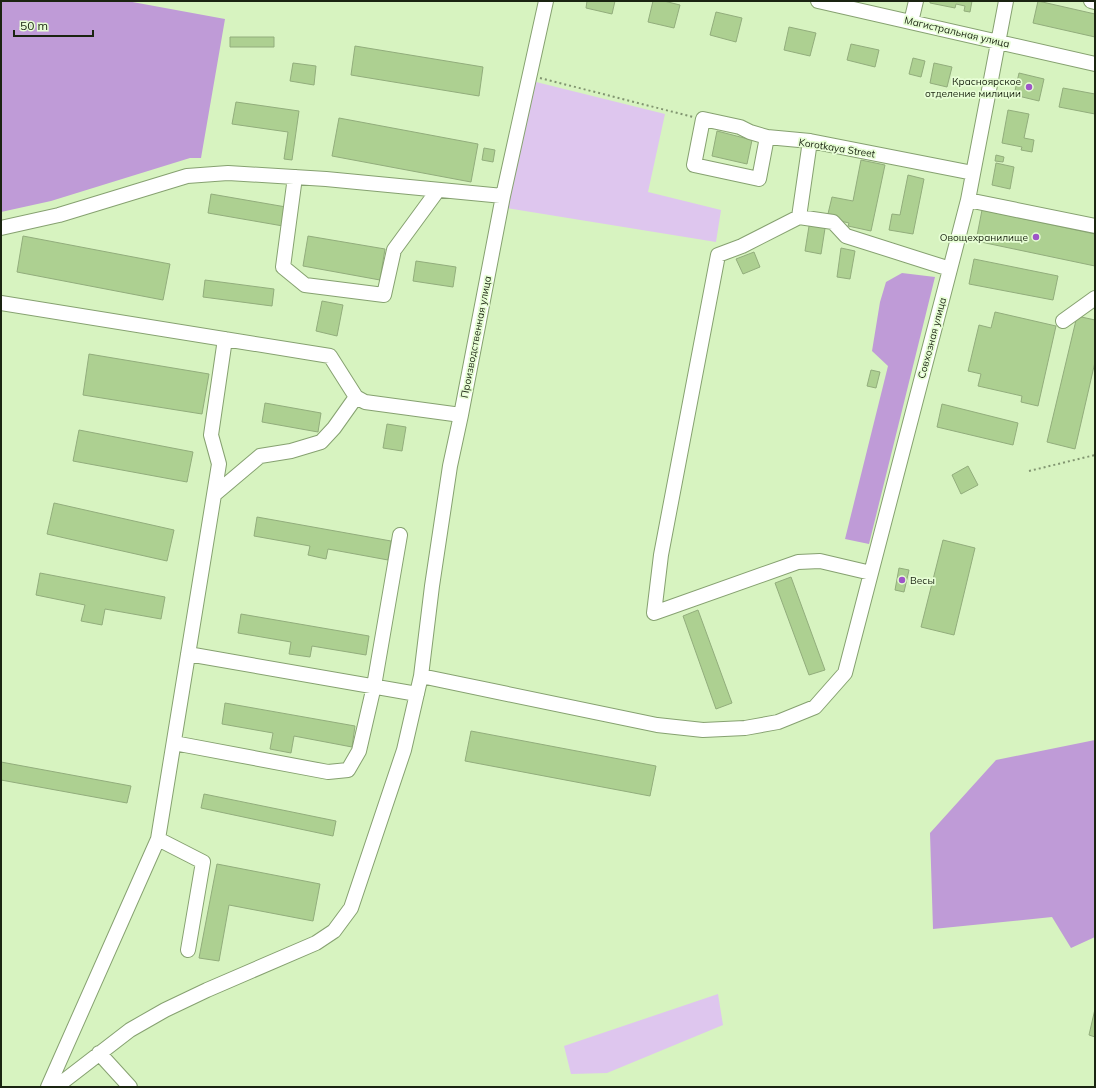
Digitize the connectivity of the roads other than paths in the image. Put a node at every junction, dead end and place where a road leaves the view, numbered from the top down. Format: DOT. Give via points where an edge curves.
graph roads {
  1 [pos="546,1"];
  2 [pos="818,1"];
  3 [pos="916,1"];
  4 [pos="1006,1"];
  5 [pos="1091,1"];
  6 [pos="1095,2"];
  7 [pos="911,22"];
  8 [pos="998,42"];
  9 [pos="1095,64"];
  10 [pos="767,137"];
  11 [pos="810,141"];
  12 [pos="973,173"];
  13 [pos="295,177"];
  14 [pos="438,190"];
  15 [pos="503,196"];
  16 [pos="968,200"];
  17 [pos="799,217"];
  18 [pos="1095,226"];
  19 [pos="1,228"];
  20 [pos="950,269"];
  21 [pos="1095,298"];
  22 [pos="1,303"];
  23 [pos="1063,321"];
  24 [pos="225,339"];
  25 [pos="356,397"];
  26 [pos="461,415"];
  27 [pos="214,494"];
  28 [pos="400,535"];
  29 [pos="871,573"];
  30 [pos="188,654"];
  31 [pos="421,676"];
  32 [pos="374,686"];
  33 [pos="417,694"];
  34 [pos="174,743"];
  35 [pos="158,839"];
  36 [pos="188,950"];
  37 [pos="99,1053"];
  38 [pos="48,1087"];
  39 [pos="56,1087"];
  40 [pos="130,1087"];
  1 -- 15 [label="street, Производственная улица"];
  2 -- 7 [label="street, Магистральная улица"];
  3 -- 7 [label="street"];
  4 -- 8 [label="street, Совхозная улица"];
  5 -- 6 [label="street"];
  7 -- 8 [label="street, Магистральная улица"];
  8 -- 9 [label="street, Магистральная улица"];
  8 -- 12 [label="street, Совхозная улица"];
  10 -- 10 [label="street, Korotkaya Street" via="740,127 703,119 694,165 759,179"];
  10 -- 11 [label="street, Korotkaya Street"];
  11 -- 12 [label="street, Korotkaya Street"];
  11 -- 17 [label="street"];
  12 -- 16 [label="street, Совхозная улица"];
  13 -- 14 [label="street"];
  13 -- 14 [label="street" via="284,267 305,285 384,295 394,250"];
  13 -- 19 [label="street" via="228,173 187,176 59,215"];
  14 -- 15 [label="street"];
  15 -- 26 [label="street, Производственная улица"];
  16 -- 18 [label="street"];
  16 -- 20 [label="street, Совхозная улица"];
  17 -- 20 [label="street" via="833,222 846,236"];
  17 -- 29 [label="street" via="742,246 718,255 661,555 654,613 798,562 820,561"];
  20 -- 29 [label="street, Совхозная улица"];
  21 -- 23 [label="street"];
  22 -- 24 [label="street"];
  24 -- 25 [label="street" via="330,356"];
  24 -- 27 [label="street" via="211,435 219,464"];
  25 -- 26 [label="street" via="365,402"];
  25 -- 27 [label="street" via="322,442 260,456"];
  26 -- 31 [label="street, Производственная улица" via="450,466"];
  27 -- 30 [label="street"];
  28 -- 32 [label="street"];
  29 -- 31 [label="street, Совхозная улица" via="845,673 815,707 778,722 745,728 703,730 657,725"];
  30 -- 32 [label="street"];
  30 -- 34 [label="street"];
  31 -- 33 [label="street, Производственная улица"];
  32 -- 33 [label="street"];
  32 -- 34 [label="street" via="359,752 348,770 328,772"];
  33 -- 37 [label="street, Производственная улица" via="404,750 351,908 334,931 316,943 165,1010 130,1030"];
  34 -- 35 [label="street"];
  35 -- 36 [label="street" via="203,862"];
  35 -- 38 [label="street"];
  37 -- 39 [label="street, Производственная улица"];
  37 -- 40 [label="street"];
}
